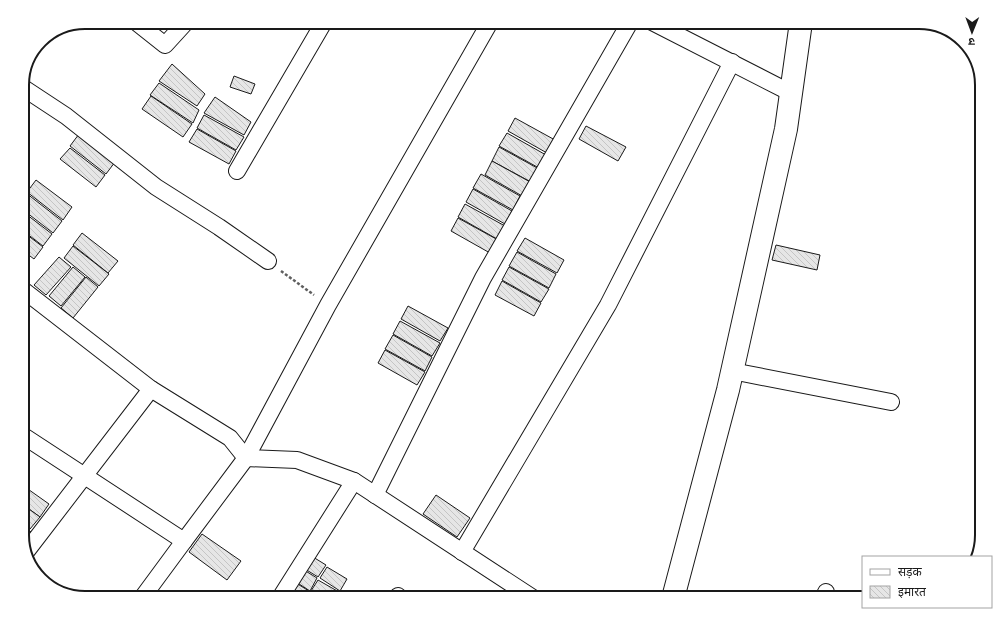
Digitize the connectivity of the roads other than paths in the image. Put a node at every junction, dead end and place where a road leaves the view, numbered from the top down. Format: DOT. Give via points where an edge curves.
graph roads {
  1 [pos="145,29"];
  2 [pos="180,29"];
  3 [pos="320,29"];
  4 [pos="486,29"];
  5 [pos="626,29"];
  6 [pos="666,29"];
  7 [pos="799,29"];
  8 [pos="732,62"];
  9 [pos="29,92"];
  10 [pos="791,93"];
  11 [pos="237,171"];
  12 [pos="268,261"];
  13 [pos="29,294"];
  14 [pos="732,371"];
  15 [pos="151,389"];
  16 [pos="891,402"];
  17 [pos="29,440"];
  18 [pos="246,458"];
  19 [pos="84,476"];
  20 [pos="354,481"];
  21 [pos="375,495"];
  22 [pos="184,541"];
  23 [pos="30,546"];
  24 [pos="462,552"];
  25 [pos="147,591"];
  26 [pos="284,591"];
  27 [pos="519,591"];
  28 [pos="675,591"];
  1 -- 2 [label="street" via="165,45"];
  3 -- 11 [label="street"];
  4 -- 18 [label="street" via="328,305"];
  5 -- 21 [label="street" via="483,278"];
  6 -- 8 [label="street"];
  7 -- 10 [label="street"];
  8 -- 10 [label="street"];
  8 -- 24 [label="street" via="608,305"];
  9 -- 12 [label="street" via="66,116 156,187"];
  10 -- 14 [label="street" via="786,129"];
  13 -- 15 [label="street"];
  14 -- 16 [label="street"];
  14 -- 28 [label="street"];
  15 -- 18 [label="street" via="230,438"];
  15 -- 19 [label="street"];
  17 -- 19 [label="street"];
  18 -- 20 [label="street" via="297,460"];
  18 -- 22 [label="street"];
  19 -- 22 [label="street"];
  19 -- 23 [label="street"];
  20 -- 21 [label="street"];
  20 -- 26 [label="street"];
  21 -- 24 [label="street"];
  22 -- 25 [label="street"];
  24 -- 27 [label="street"];
}
